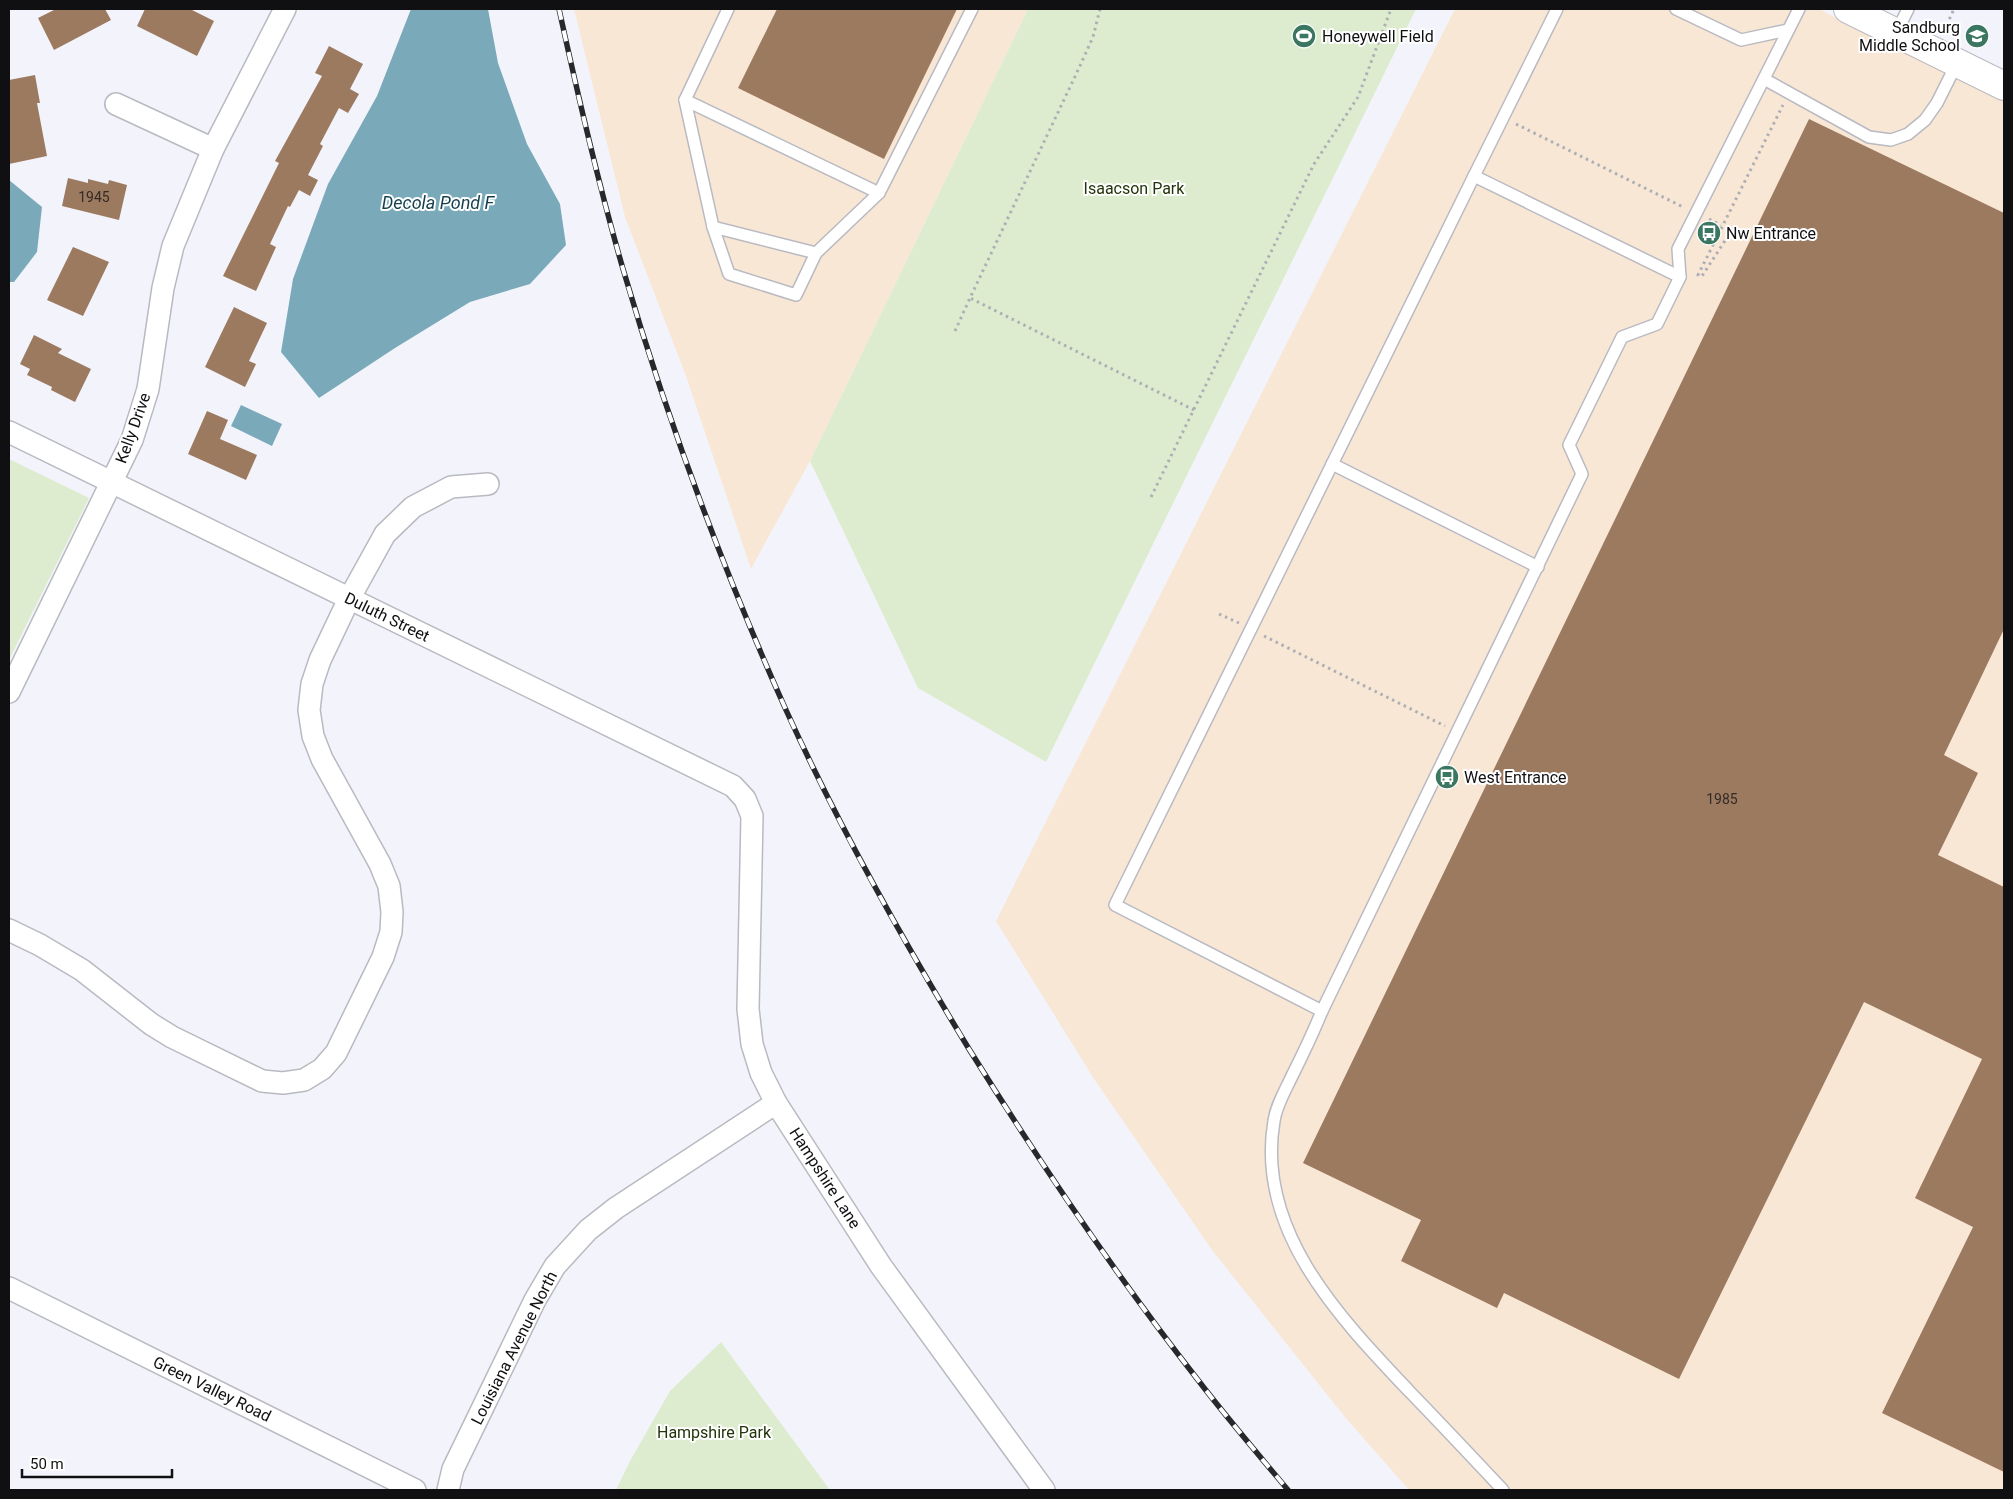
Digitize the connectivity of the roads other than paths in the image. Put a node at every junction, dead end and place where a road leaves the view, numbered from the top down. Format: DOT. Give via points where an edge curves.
graph roads {
  1 [pos="284,9"];
  2 [pos="728,9"];
  3 [pos="972,9"];
  4 [pos="1557,9"];
  5 [pos="1676,9"];
  6 [pos="1799,9"];
  7 [pos="1848,9"];
  8 [pos="1908,9"];
  9 [pos="1788,30"];
  10 [pos="1896,33"];
  11 [pos="1957,63"];
  12 [pos="1764,79"];
  13 [pos="2004,86"];
  14 [pos="685,100"];
  15 [pos="116,104"];
  16 [pos="213,149"];
  17 [pos="1474,176"];
  18 [pos="879,193"];
  19 [pos="713,227"];
  20 [pos="816,253"];
  21 [pos="1680,277"];
  22 [pos="9,432"];
  23 [pos="1332,464"];
  24 [pos="112,482"];
  25 [pos="488,484"];
  26 [pos="1538,567"];
  27 [pos="349,599"];
  28 [pos="9,692"];
  29 [pos="752,816"];
  30 [pos="9,930"];
  31 [pos="1322,1010"];
  32 [pos="776,1103"];
  33 [pos="9,1288"];
  34 [pos="415,1490"];
  35 [pos="448,1490"];
  36 [pos="1044,1490"];
  37 [pos="1503,1490"];
  1 -- 16 [label="street, Kelly Drive"];
  2 -- 14 [label="lane"];
  3 -- 18 [label="lane"];
  4 -- 17 [label="lane"];
  5 -- 9 [label="lane" via="1741,40"];
  6 -- 9 [label="lane"];
  7 -- 10 [label="street"];
  8 -- 10 [label="lane"];
  9 -- 12 [label="lane"];
  10 -- 11 [label="street"];
  11 -- 12 [label="lane" via="1925,120 1908,134 1891,140 1869,137"];
  11 -- 13 [label="street"];
  12 -- 21 [label="lane" via="1678,249"];
  14 -- 18 [label="lane"];
  14 -- 19 [label="lane"];
  15 -- 16 [label="street"];
  16 -- 24 [label="street, Kelly Drive" via="173,246 163,288 148,388 132,440"];
  17 -- 21 [label="lane"];
  17 -- 23 [label="lane"];
  18 -- 20 [label="lane"];
  19 -- 20 [label="lane"];
  19 -- 20 [label="lane" via="728,274 796,295"];
  21 -- 26 [label="lane" via="1657,324 1622,337 1569,445 1582,474"];
  22 -- 24 [label="street, Duluth Street"];
  23 -- 26 [label="lane"];
  23 -- 31 [label="lane" via="1115,905"];
  24 -- 27 [label="street, Duluth Street"];
  24 -- 28 [label="street, Kelly Drive"];
  25 -- 27 [label="street" via="451,487 413,507 385,534"];
  26 -- 31 [label="lane"];
  27 -- 29 [label="street, Duluth Street" via="733,786 745,799"];
  27 -- 30 [label="street" via="320,660 312,684 309,710 313,736 322,759 389,886 391,932 383,956 336,1053 322,1069 304,1080 262,1081 172,1037 82,970"];
  29 -- 32 [label="street, Hampshire Lane" via="748,1009 752,1044 761,1073"];
  31 -- 37 [label="lane" via="1274,1120 1273,1181 1288,1228 1311,1275 1357,1336"];
  32 -- 35 [label="street, Louisiana Avenue North" via="616,1208 588,1230 555,1266 535,1300 453,1469"];
  32 -- 36 [label="street, Hampshire Lane" via="881,1266"];
  33 -- 34 [label="street, Green Valley Road"];
}
